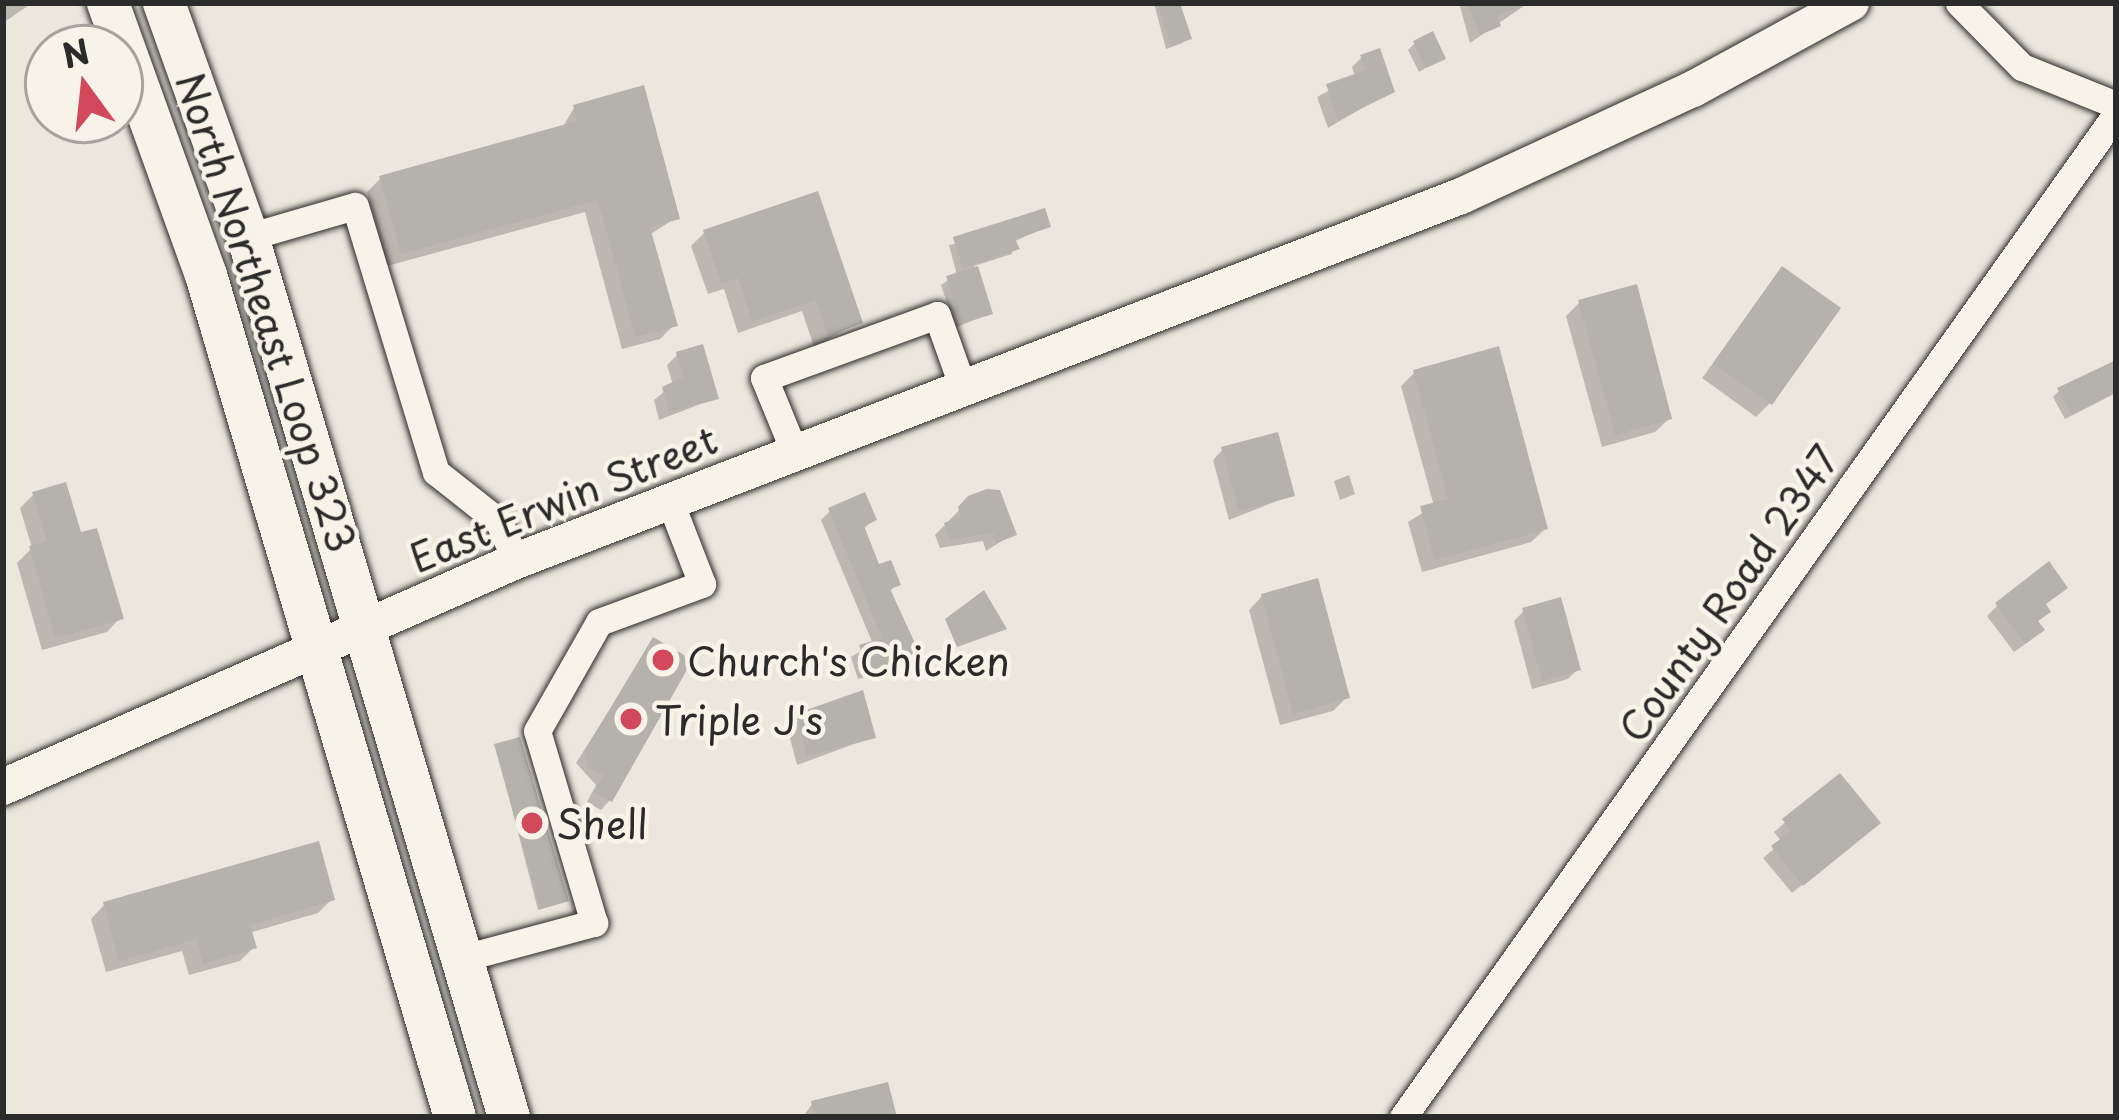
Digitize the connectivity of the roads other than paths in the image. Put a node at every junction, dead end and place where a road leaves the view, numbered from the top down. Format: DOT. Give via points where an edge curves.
graph roads {
  1 [pos="108,3"];
  2 [pos="164,3"];
  3 [pos="1851,3"];
  4 [pos="1959,3"];
  5 [pos="2116,105"];
  6 [pos="2116,114"];
  7 [pos="248,237"];
  8 [pos="963,388"];
  9 [pos="794,451"];
  10 [pos="669,499"];
  11 [pos="516,561"];
  12 [pos="364,623"];
  13 [pos="317,643"];
  14 [pos="3,787"];
  15 [pos="463,958"];
  16 [pos="455,1117"];
  17 [pos="509,1117"];
  18 [pos="1403,1117"];
  1 -- 13 [label="highway, North Northeast Loop 323" via="189,220"];
  2 -- 7 [label="highway, North Northeast Loop 323"];
  3 -- 8 [label="main road, East Erwin Street" via="1564,152"];
  4 -- 5 [label="street" via="2022,67"];
  6 -- 18 [label="street, County Road 2347"];
  7 -- 11 [label="street" via="355,206 436,472 499,522"];
  7 -- 12 [label="highway, North Northeast Loop 323"];
  8 -- 9 [label="main road, East Erwin Street"];
  8 -- 9 [label="street" via="937,315 764,378"];
  9 -- 10 [label="main road, East Erwin Street"];
  10 -- 11 [label="main road, East Erwin Street"];
  10 -- 15 [label="street" via="702,584 599,622 537,731 594,923"];
  11 -- 12 [label="main road, East Erwin Street"];
  12 -- 13 [label="main road, East Erwin Street"];
  12 -- 15 [label="highway, North Northeast Loop 323"];
  13 -- 14 [label="main road, East Erwin Street"];
  13 -- 16 [label="highway, North Northeast Loop 323"];
  15 -- 17 [label="highway, North Northeast Loop 323"];
}
